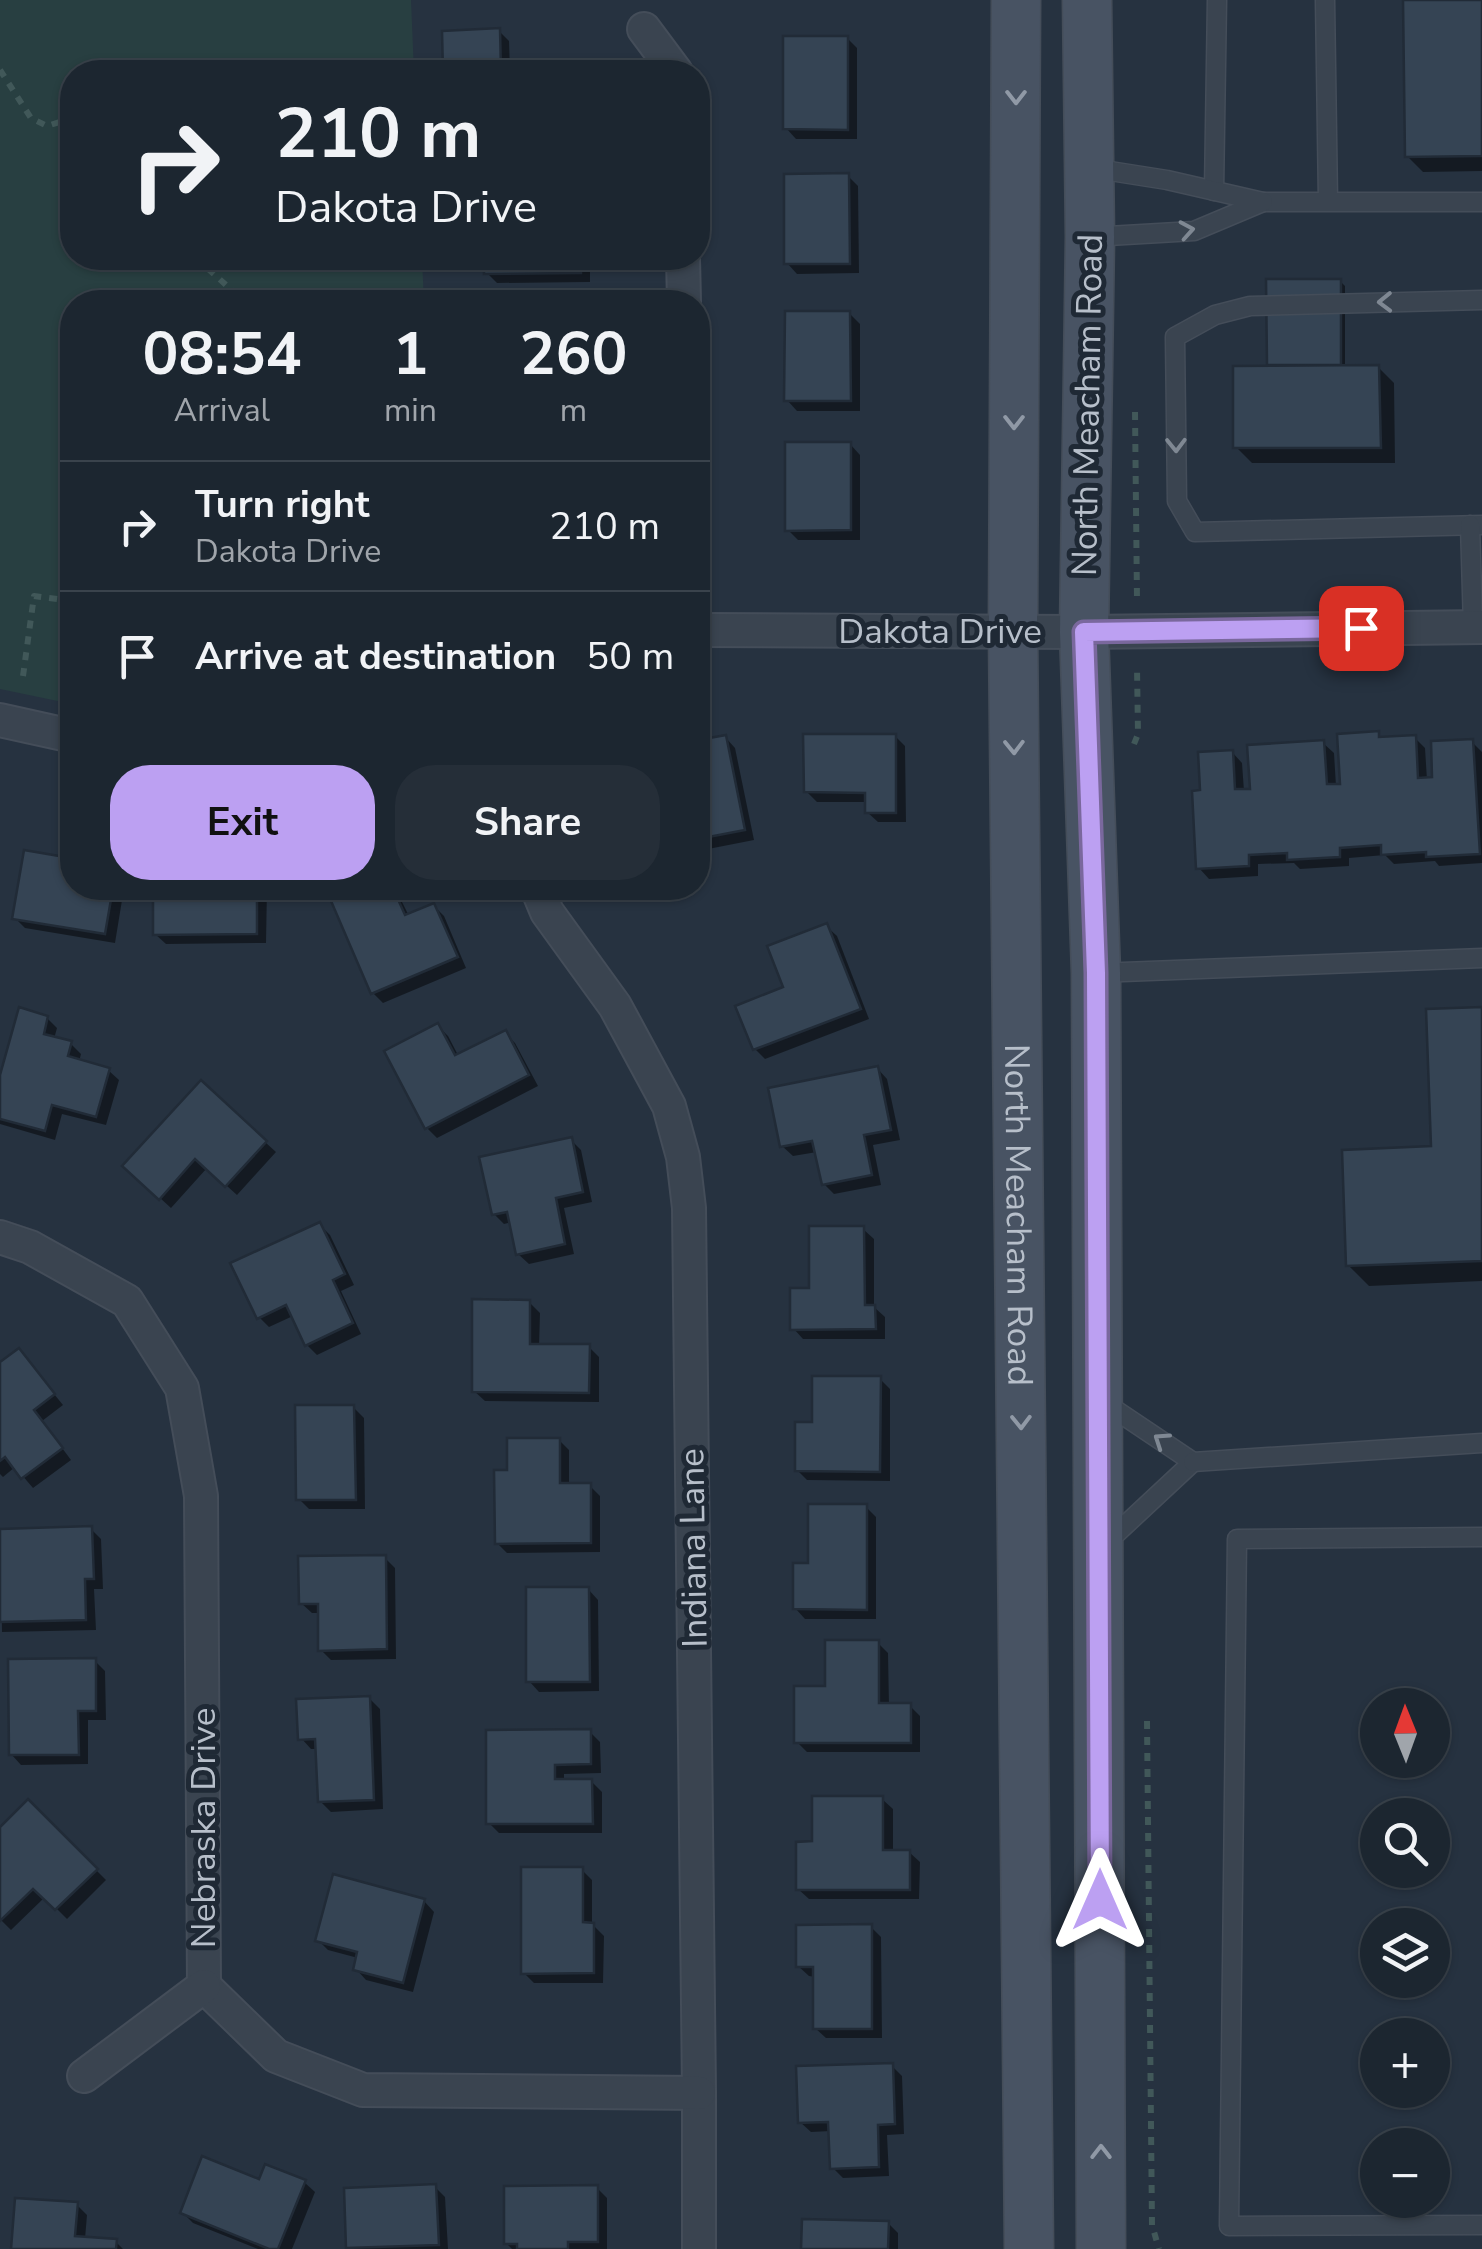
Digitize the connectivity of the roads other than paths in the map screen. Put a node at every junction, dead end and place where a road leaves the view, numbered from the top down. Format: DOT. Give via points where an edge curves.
graph roads {
  1 [pos="1016,0"];
  2 [pos="1087,0"];
  3 [pos="1217,0"];
  4 [pos="1325,0"];
  5 [pos="644,29"];
  6 [pos="667,60"];
  7 [pos="1089,168"];
  8 [pos="1214,191"];
  9 [pos="1328,201"];
  10 [pos="1263,202"];
  11 [pos="1482,202"];
  12 [pos="1090,237"];
  13 [pos="1482,300"];
  14 [pos="1476,525"];
  15 [pos="1477,627"];
  16 [pos="710,630"];
  17 [pos="1013,631"];
  18 [pos="1084,632"];
  19 [pos="0,720"];
  20 [pos="60,733"];
  21 [pos="542,900"];
  22 [pos="1482,958"];
  23 [pos="1096,973"];
  24 [pos="0,1237"];
  25 [pos="1098,1398"];
  26 [pos="1482,1444"];
  27 [pos="1192,1462"];
  28 [pos="1482,1537"];
  29 [pos="1098,1550"];
  30 [pos="204,1986"];
  31 [pos="84,2076"];
  32 [pos="699,2093"];
  33 [pos="1482,2224"];
  34 [pos="699,2249"];
  35 [pos="1028,2249"];
  36 [pos="1101,2249"];
  1 -- 17 [label="main road, North Meacham Road, one-way"];
  2 -- 7 [label="main road, North Meacham Road"];
  3 -- 8 [label="lane"];
  4 -- 9 [label="lane"];
  5 -- 6 [label="street"];
  7 -- 8 [label="lane"];
  7 -- 12 [label="main road, North Meacham Road"];
  8 -- 10 [label="lane"];
  9 -- 10 [label="lane"];
  9 -- 11 [label="lane"];
  12 -- 10 [label="lane, one-way" via="1194,231"];
  12 -- 18 [label="main road, North Meacham Road"];
  13 -- 14 [label="lane, one-way" via="1250,306 1215,315 1175,337 1177,501 1195,532"];
  14 -- 15 [label="lane"];
  15 -- 18 [label="street, Dakota Drive"];
  16 -- 17 [label="street, Dakota Drive"];
  17 -- 18 [label="street, Dakota Drive"];
  17 -- 35 [label="main road, North Meacham Road, one-way"];
  18 -- 23 [label="main road, North Meacham Road"];
  19 -- 20 [label="street"];
  21 -- 32 [label="street, Indiana Lane" via="615,1006 668,1106 683,1157 689,1208"];
  22 -- 23 [label="lane"];
  23 -- 25 [label="main road, North Meacham Road"];
  24 -- 30 [label="street, Nebraska Drive" via="127,1301 182,1388 201,1496"];
  27 -- 25 [label="lane, one-way"];
  25 -- 29 [label="main road, North Meacham Road"];
  26 -- 27 [label="lane"];
  27 -- 29 [label="lane"];
  28 -- 33 [label="lane" via="1238,1539 1230,2226"];
  36 -- 29 [label="main road, North Meacham Road, one-way"];
  30 -- 31 [label="street"];
  30 -- 32 [label="street, Nebraska Drive" via="276,2056 363,2090"];
  32 -- 34 [label="street, Indiana Lane"];
}
